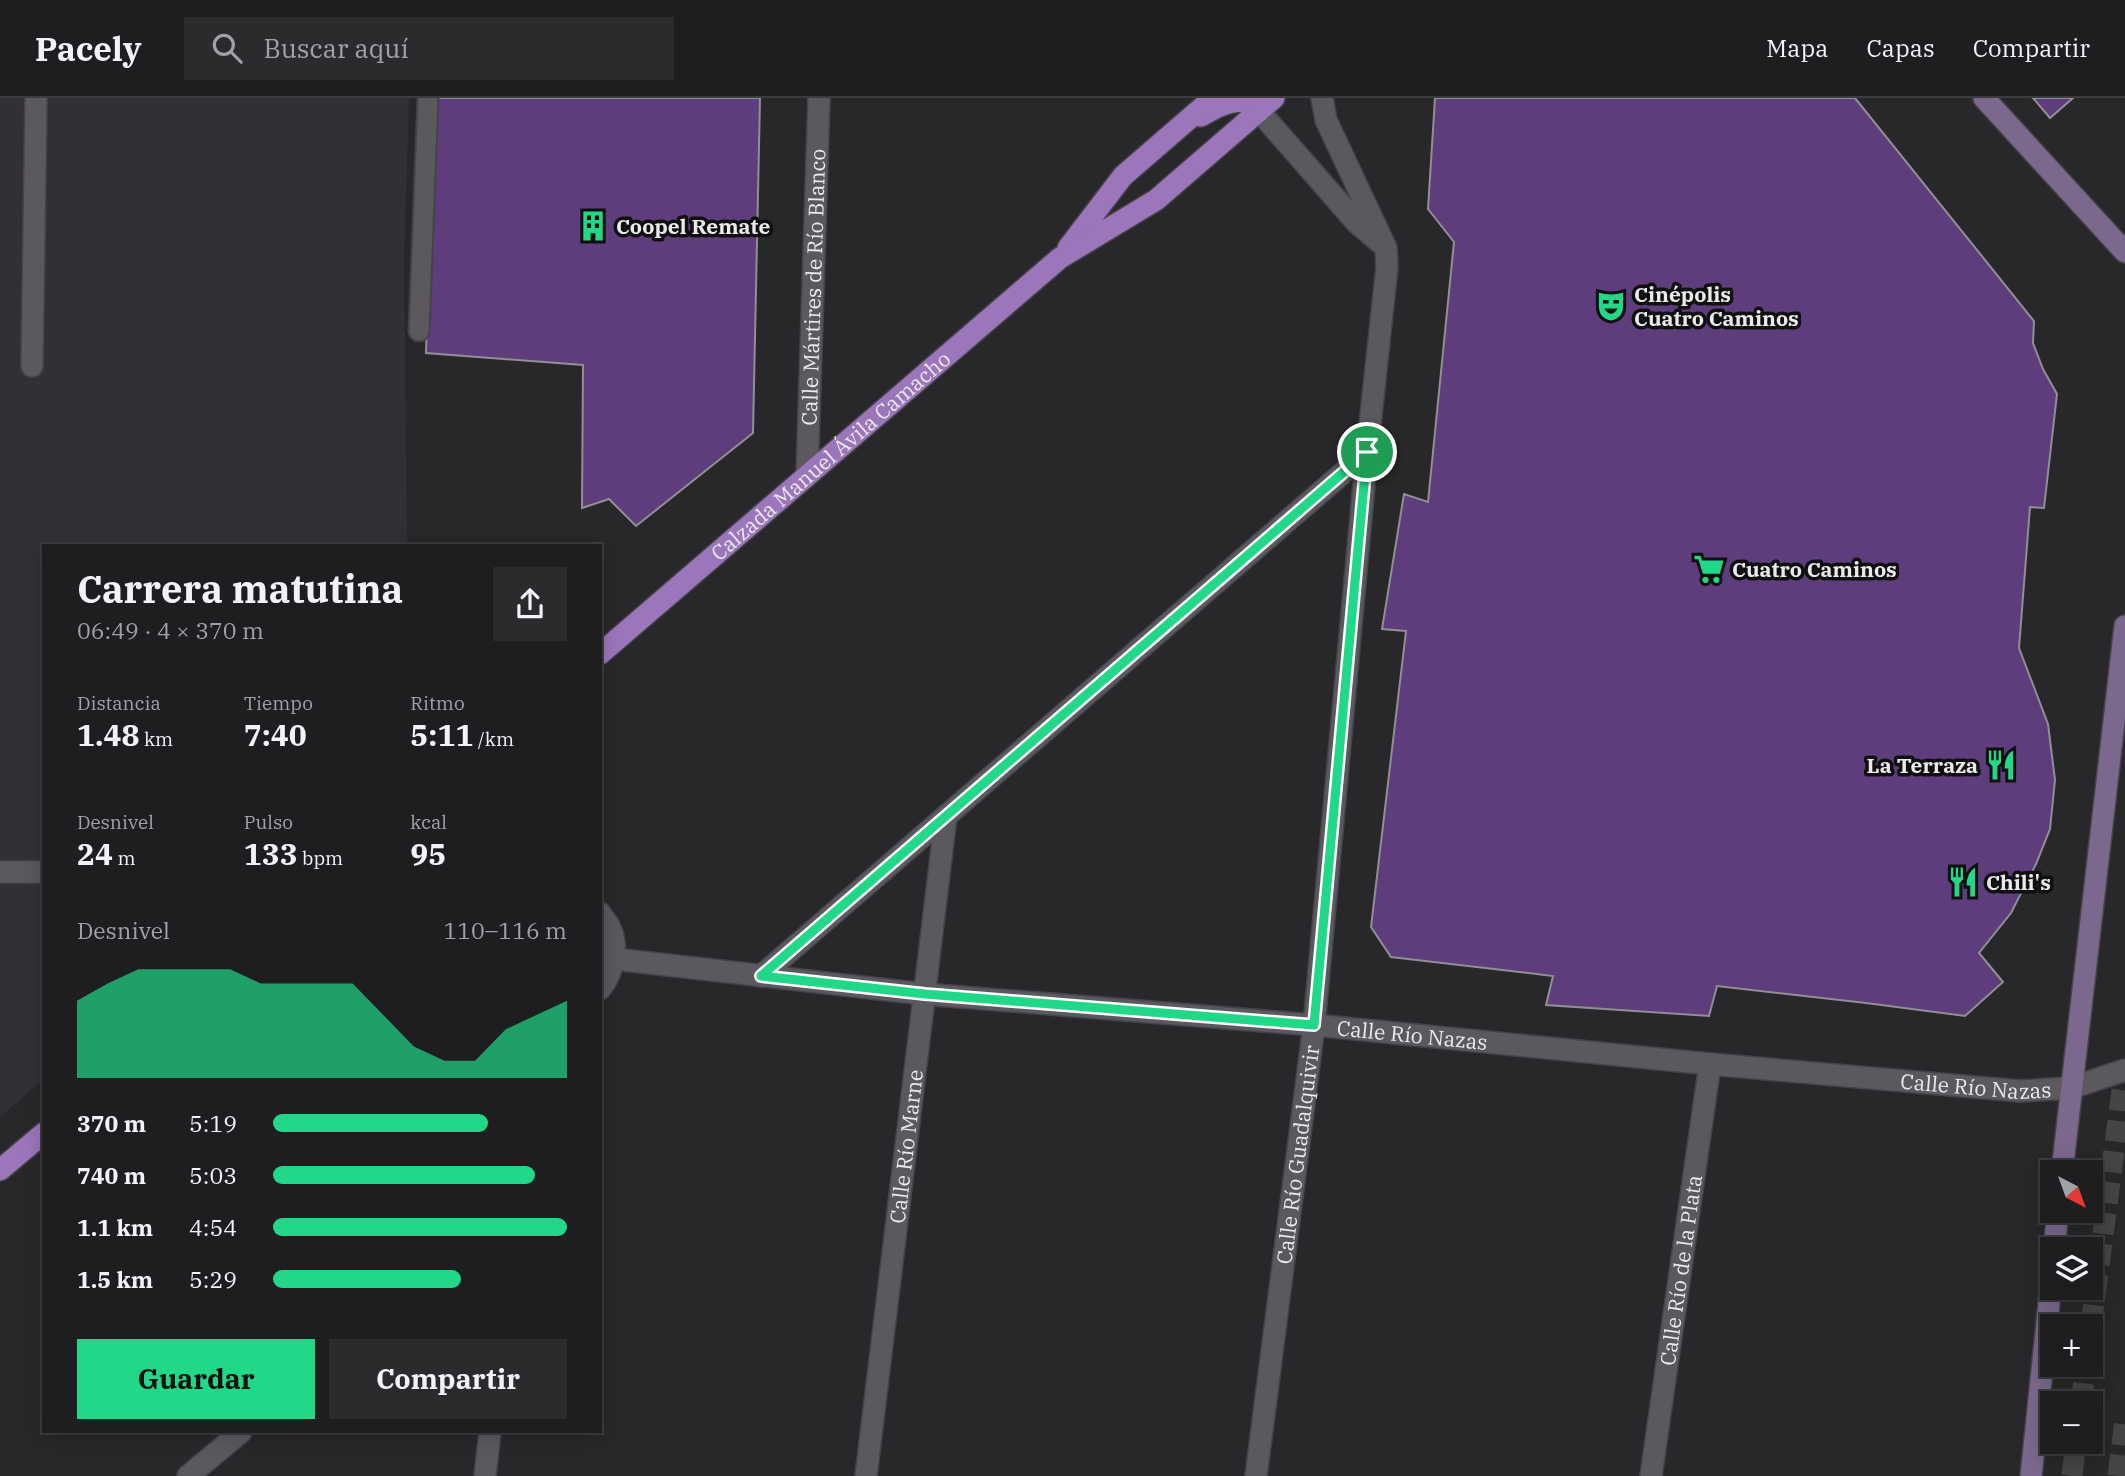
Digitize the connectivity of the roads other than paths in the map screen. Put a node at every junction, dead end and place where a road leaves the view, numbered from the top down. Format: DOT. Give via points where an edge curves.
graph roads {
  1 [pos="36,98"];
  2 [pos="428,98"];
  3 [pos="819,98"];
  4 [pos="1213,98"];
  5 [pos="1322,98"];
  6 [pos="1984,98"];
  7 [pos="1266,105"];
  8 [pos="1176,130"];
  9 [pos="1386,248"];
  10 [pos="2125,252"];
  11 [pos="1060,258"];
  12 [pos="419,331"];
  13 [pos="32,366"];
  14 [pos="1367,452"];
  15 [pos="807,476"];
  16 [pos="2125,626"];
  17 [pos="602,652"];
  18 [pos="946,816"];
  19 [pos="0,872"];
  20 [pos="42,872"];
  21 [pos="602,916"];
  22 [pos="614,959"];
  23 [pos="761,976"];
  24 [pos="602,987"];
  25 [pos="925,994"];
  26 [pos="1314,1025"];
  27 [pos="1710,1064"];
  28 [pos="2125,1070"];
  29 [pos="2071,1088"];
  30 [pos="42,1135"];
  31 [pos="2063,1160"];
  32 [pos="0,1170"];
  33 [pos="2049,1300"];
  34 [pos="240,1433"];
  35 [pos="490,1433"];
  36 [pos="188,1476"];
  37 [pos="485,1476"];
  38 [pos="866,1476"];
  39 [pos="1256,1476"];
  40 [pos="1651,1476"];
  41 [pos="2031,1476"];
  1 -- 13 [label="street"];
  2 -- 12 [label="lane"];
  3 -- 15 [label="street, Calle Mártires de Río Blanco"];
  4 -- 8 [label="main road, Calzada Manuel Ávila Camacho"];
  5 -- 9 [label="street, Calle Río Guadalquivir" via="1326,120"];
  6 -- 10 [label="street"];
  7 -- 8 [label="main road" via="1232,102"];
  7 -- 9 [label="street" via="1357,223"];
  7 -- 11 [label="main road, Calzada Manuel Ávila Camacho" via="1156,200"];
  8 -- 11 [label="main road, Calzada Manuel Ávila Camacho" via="1123,176"];
  9 -- 14 [label="street, Calle Río Guadalquivir"];
  11 -- 15 [label="main road, Calzada Manuel Ávila Camacho"];
  14 -- 18 [label="street"];
  14 -- 26 [label="street, Calle Río Guadalquivir"];
  15 -- 17 [label="main road, Calzada Manuel Ávila Camacho"];
  16 -- 29 [label="street"];
  18 -- 23 [label="street"];
  18 -- 25 [label="street, Calle Río Marne"];
  19 -- 20 [label="street"];
  21 -- 22 [label="street" via="611,930"];
  22 -- 23 [label="street, Calle Río Nazas"];
  22 -- 24 [label="street"];
  23 -- 25 [label="street, Calle Río Nazas"];
  25 -- 26 [label="street, Calle Río Nazas"];
  25 -- 38 [label="street, Calle Río Marne"];
  26 -- 27 [label="street, Calle Río Nazas"];
  26 -- 39 [label="street, Calle Río Guadalquivir"];
  27 -- 29 [label="street, Calle Río Nazas" via="2020,1091"];
  27 -- 40 [label="street, Calle Río de la Plata"];
  28 -- 29 [label="street, Calle Río Nazas"];
  29 -- 31 [label="street"];
  30 -- 32 [label="main road"];
  33 -- 41 [label="street"];
  34 -- 36 [label="street"];
  35 -- 37 [label="street"];
}
